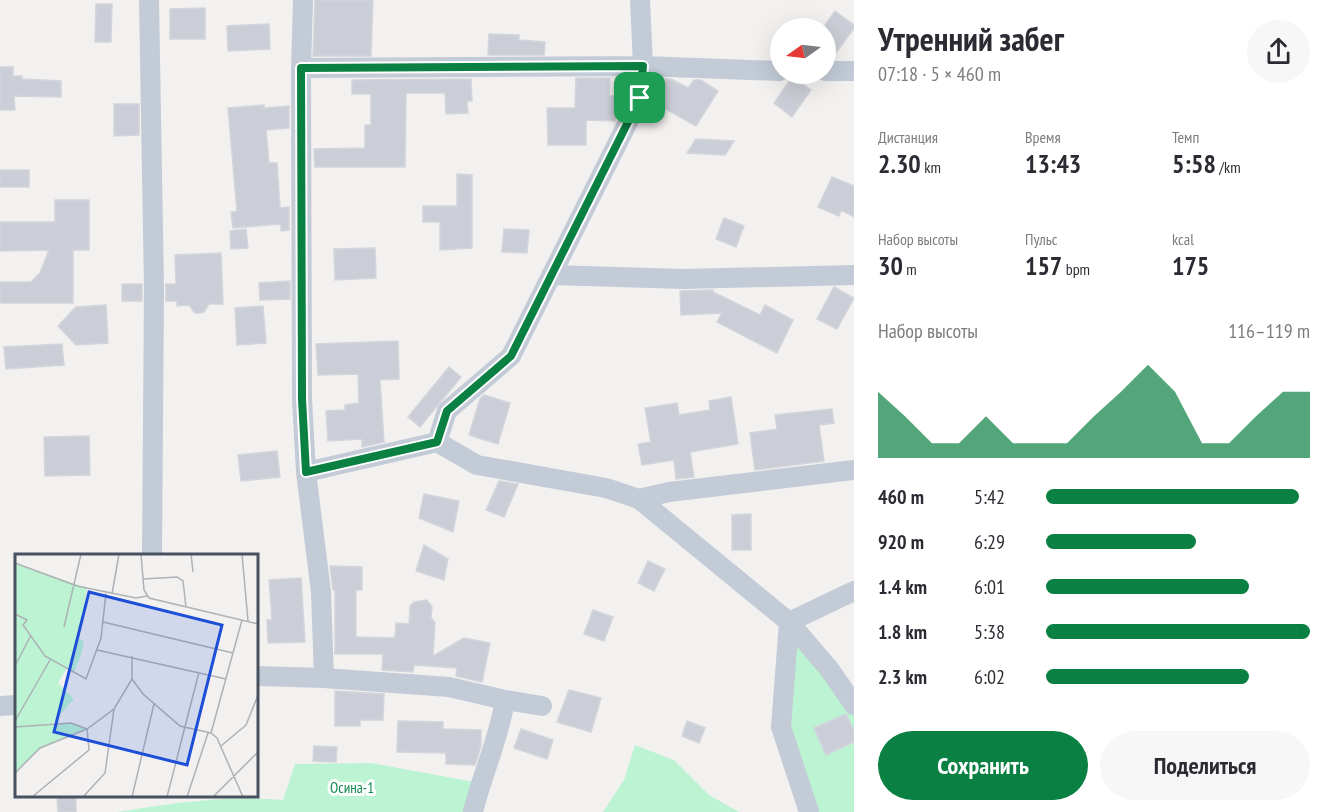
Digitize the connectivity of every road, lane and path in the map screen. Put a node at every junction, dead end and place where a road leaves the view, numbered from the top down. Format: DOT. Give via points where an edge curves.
graph roads {
  1 [pos="149,0"];
  2 [pos="303,0"];
  3 [pos="640,0"];
  4 [pos="643,66"];
  5 [pos="301,68"];
  6 [pos="770,71"];
  7 [pos="836,71"];
  8 [pos="854,71"];
  9 [pos="551,275"];
  10 [pos="854,275"];
  11 [pos="437,442"];
  12 [pos="854,470"];
  13 [pos="306,472"];
  14 [pos="639,500"];
  15 [pos="152,554"];
  16 [pos="854,591"];
  17 [pos="789,622"];
  18 [pos="258,676"];
  19 [pos="324,678"];
  20 [pos="505,700"];
  21 [pos="15,705"];
  22 [pos="854,705"];
  23 [pos="0,706"];
  24 [pos="542,706"];
  25 [pos="472,812"];
  26 [pos="809,812"];
  1 -- 15 [label="street" via="154,288"];
  2 -- 5 [label="street"];
  3 -- 4 [label="street"];
  4 -- 5 [label="street"];
  4 -- 6 [label="street"];
  4 -- 9 [label="street" via="640,98"];
  5 -- 13 [label="street" via="302,399"];
  7 -- 8 [label="street"];
  9 -- 10 [label="street" via="684,279"];
  9 -- 11 [label="street" via="511,356 447,411"];
  11 -- 13 [label="street"];
  11 -- 14 [label="street" via="477,465 606,488"];
  12 -- 14 [label="street" via="669,492"];
  13 -- 19 [label="street" via="321,592"];
  14 -- 17 [label="street"];
  16 -- 17 [label="street"];
  17 -- 22 [label="street"];
  17 -- 26 [label="street" via="781,727"];
  18 -- 19 [label="street"];
  19 -- 20 [label="street" via="449,687"];
  20 -- 24 [label="street"];
  20 -- 25 [label="street" via="502,721"];
  21 -- 23 [label="street"];
}
